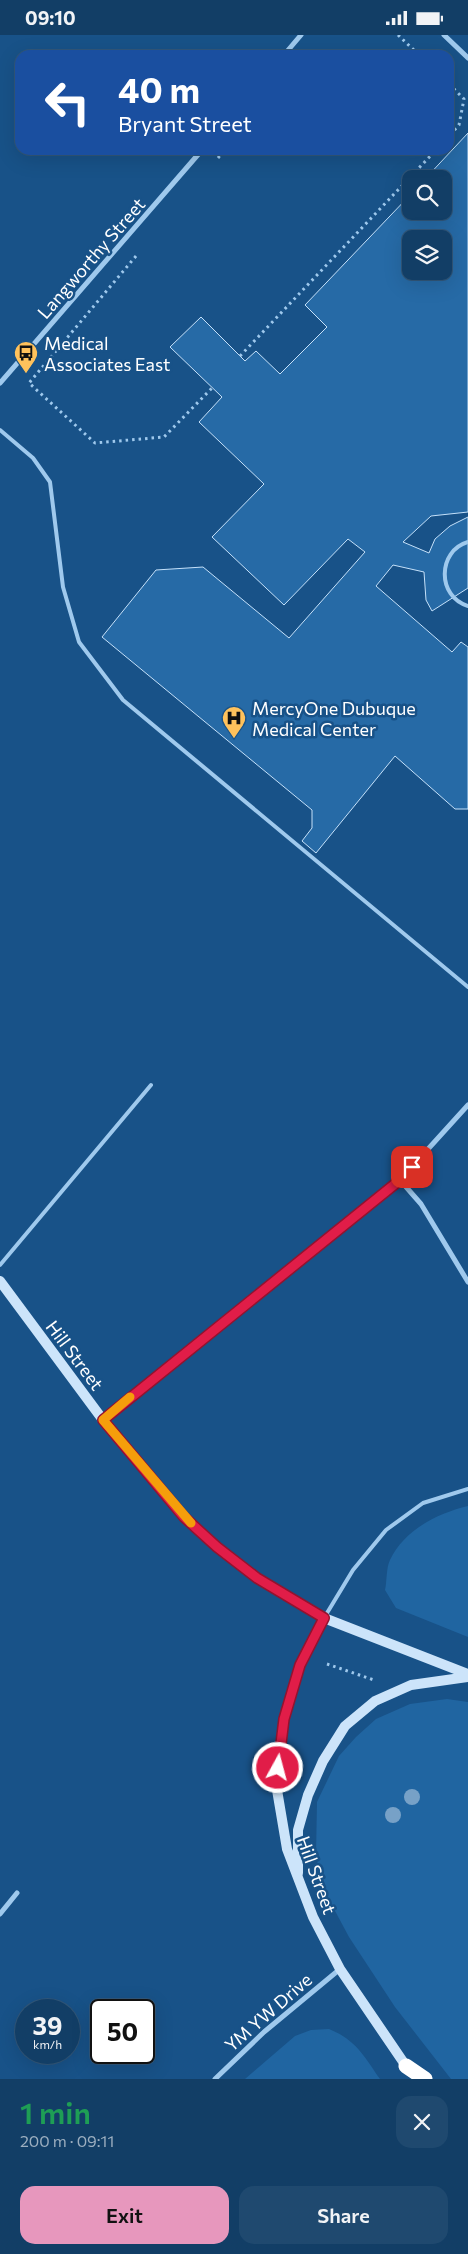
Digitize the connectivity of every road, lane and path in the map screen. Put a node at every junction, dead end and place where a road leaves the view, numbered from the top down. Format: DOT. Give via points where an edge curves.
graph roads {
  1 [pos="301,35"];
  2 [pos="398,35"];
  3 [pos="444,35"];
  4 [pos="288,50"];
  5 [pos="414,50"];
  6 [pos="468,58"];
  7 [pos="454,89"];
  8 [pos="454,130"];
  9 [pos="198,155"];
  10 [pos="221,155"];
  11 [pos="431,155"];
  12 [pos="212,165"];
  13 [pos="137,255"];
  14 [pos="240,356"];
  15 [pos="0,383"];
  16 [pos="212,388"];
  17 [pos="0,430"];
  18 [pos="468,542"];
  19 [pos="468,606"];
  20 [pos="468,987"];
  21 [pos="151,1085"];
  22 [pos="468,1105"];
  23 [pos="400,1180"];
  24 [pos="0,1265"];
  25 [pos="0,1281"];
  26 [pos="468,1282"];
  27 [pos="103,1420"];
  28 [pos="468,1489"];
  29 [pos="324,1618"];
  30 [pos="327,1665"];
  31 [pos="468,1675"];
  32 [pos="377,1681"];
  33 [pos="298,1879"];
  34 [pos="17,1893"];
  35 [pos="0,1914"];
  36 [pos="340,1969"];
  37 [pos="409,2073"];
  38 [pos="215,2079"];
  39 [pos="425,2079"];
  1 -- 4 [label="street"];
  2 -- 5 [label="path"];
  3 -- 6 [label="street"];
  7 -- 8 [label="path" via="464,99 459,125"];
  9 -- 15 [label="street, Langworthy Street"];
  10 -- 12 [label="path"];
  11 -- 14 [label="path"];
  13 -- 16 [label="path" via="30,383 95,443 164,437"];
  17 -- 20 [label="lane" via="33,458 50,481 63,587 79,642 123,700"];
  18 -- 19 [label="lane" via="454,550 448,559 444,580 455,599"];
  21 -- 24 [label="lane"];
  22 -- 23 [label="street"];
  23 -- 26 [label="street" via="421,1204"];
  23 -- 27 [label="street"];
  25 -- 27 [label="main road, Hill Street"];
  27 -- 29 [label="main road, Hill Street" via="184,1517 217,1547 257,1578"];
  28 -- 29 [label="lane" via="423,1503 386,1530 353,1570"];
  29 -- 31 [label="main road, Hill Street"];
  29 -- 33 [label="main road, Hill Street" via="300,1665 284,1719 276,1784 287,1849"];
  30 -- 32 [label="path"];
  31 -- 33 [label="main road" via="411,1685 375,1701 345,1726 322,1761 308,1795 298,1830"];
  33 -- 36 [label="main road, Hill Street"];
  34 -- 35 [label="street"];
  36 -- 37 [label="main road, Hill Street"];
  36 -- 38 [label="street, YM YW Drive" via="264,2032"];
  37 -- 39 [label="highway"];
}
